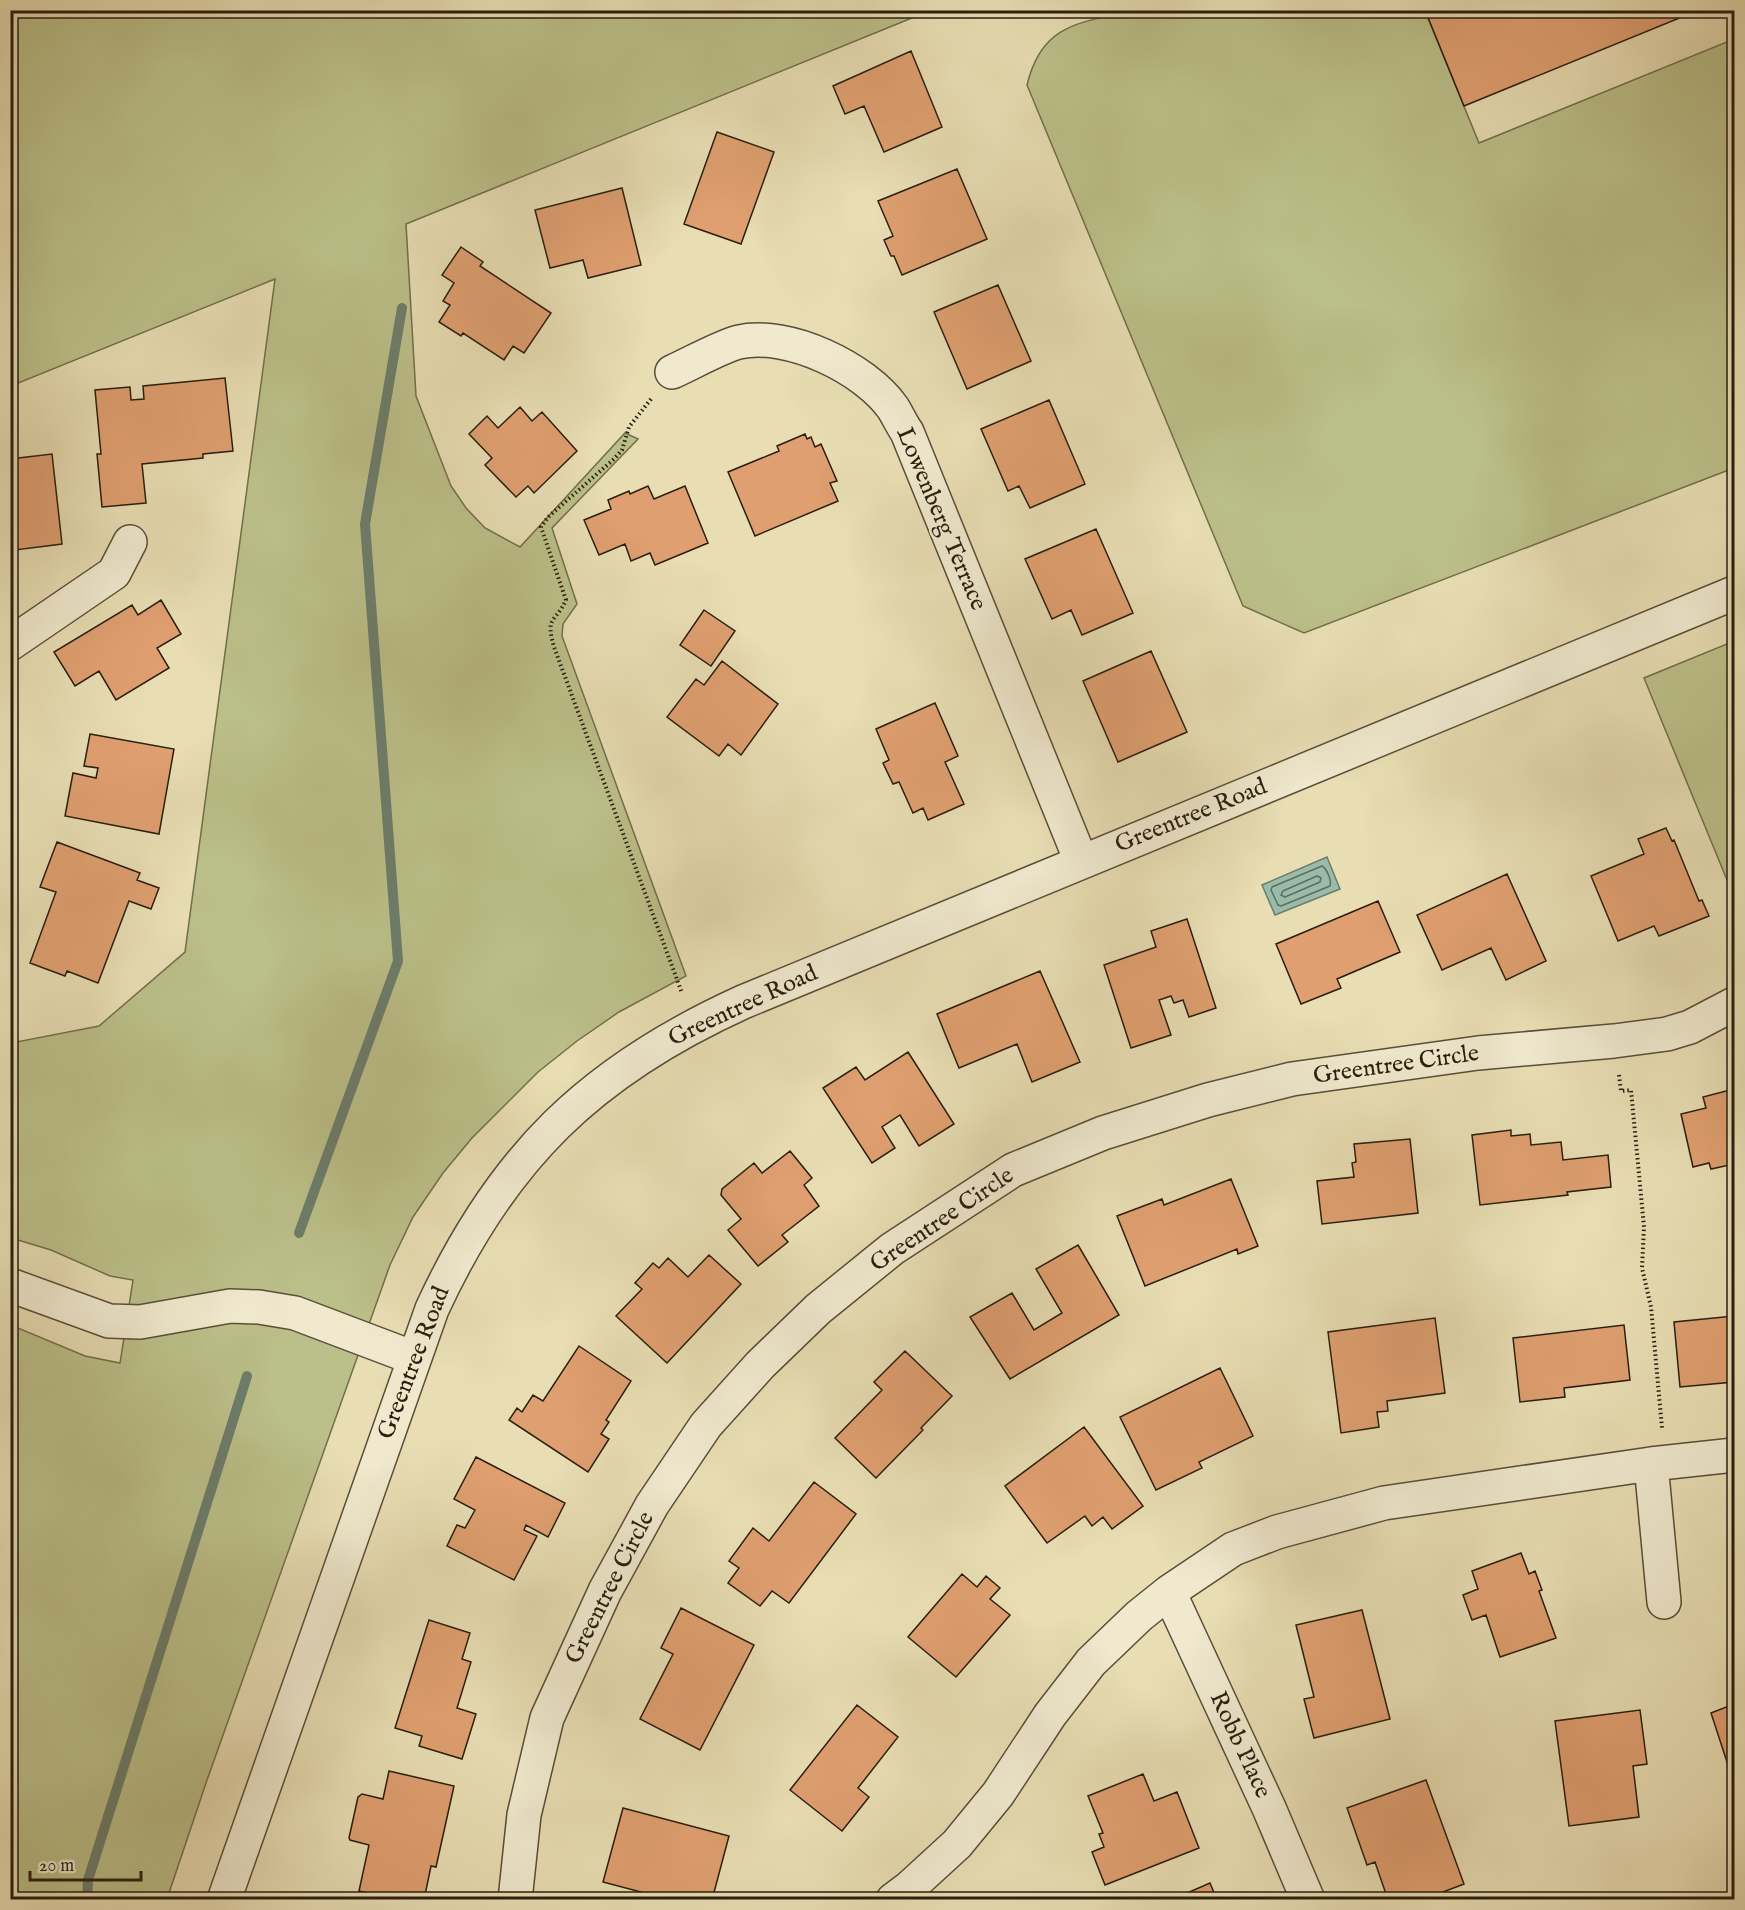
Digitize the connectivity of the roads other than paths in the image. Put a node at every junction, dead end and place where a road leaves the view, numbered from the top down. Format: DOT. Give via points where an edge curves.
graph roads {
  1 [pos="672,372"];
  2 [pos="130,542"];
  3 [pos="1734,593"];
  4 [pos="10,644"];
  5 [pos="1081,861"];
  6 [pos="1734,1004"];
  7 [pos="10,1285"];
  8 [pos="414,1358"];
  9 [pos="1734,1455"];
  10 [pos="1658,1463"];
  11 [pos="1169,1592"];
  12 [pos="1664,1602"];
  13 [pos="224,1899"];
  14 [pos="515,1899"];
  15 [pos="893,1899"];
  16 [pos="1308,1899"];
  1 -- 5 [label="street, Lowenberg Terrace" via="738,342 792,344 820,353 853,372 893,408 907,432"];
  2 -- 4 [label="street" via="114,573"];
  3 -- 5 [label="street, Greentree Road"];
  5 -- 8 [label="street, Greentree Road" via="696,1023 635,1060 584,1098 528,1153 489,1204 459,1253"];
  6 -- 14 [label="street, Greentree Circle" via="1690,1028 1667,1034 1478,1053 1292,1078 1208,1100 1103,1133 1013,1170 892,1249 818,1309 760,1365 706,1425 652,1505 605,1591 547,1718 524,1815"];
  7 -- 8 [label="street" via="109,1321 140,1322 230,1306 259,1306 295,1313"];
  8 -- 13 [label="street, Greentree Road"];
  9 -- 10 [label="street"];
  10 -- 11 [label="street" via="1384,1503 1277,1532 1233,1549"];
  10 -- 12 [label="street"];
  11 -- 15 [label="street" via="1091,1662 998,1794 957,1844"];
  11 -- 16 [label="street, Robb Place"];
}
